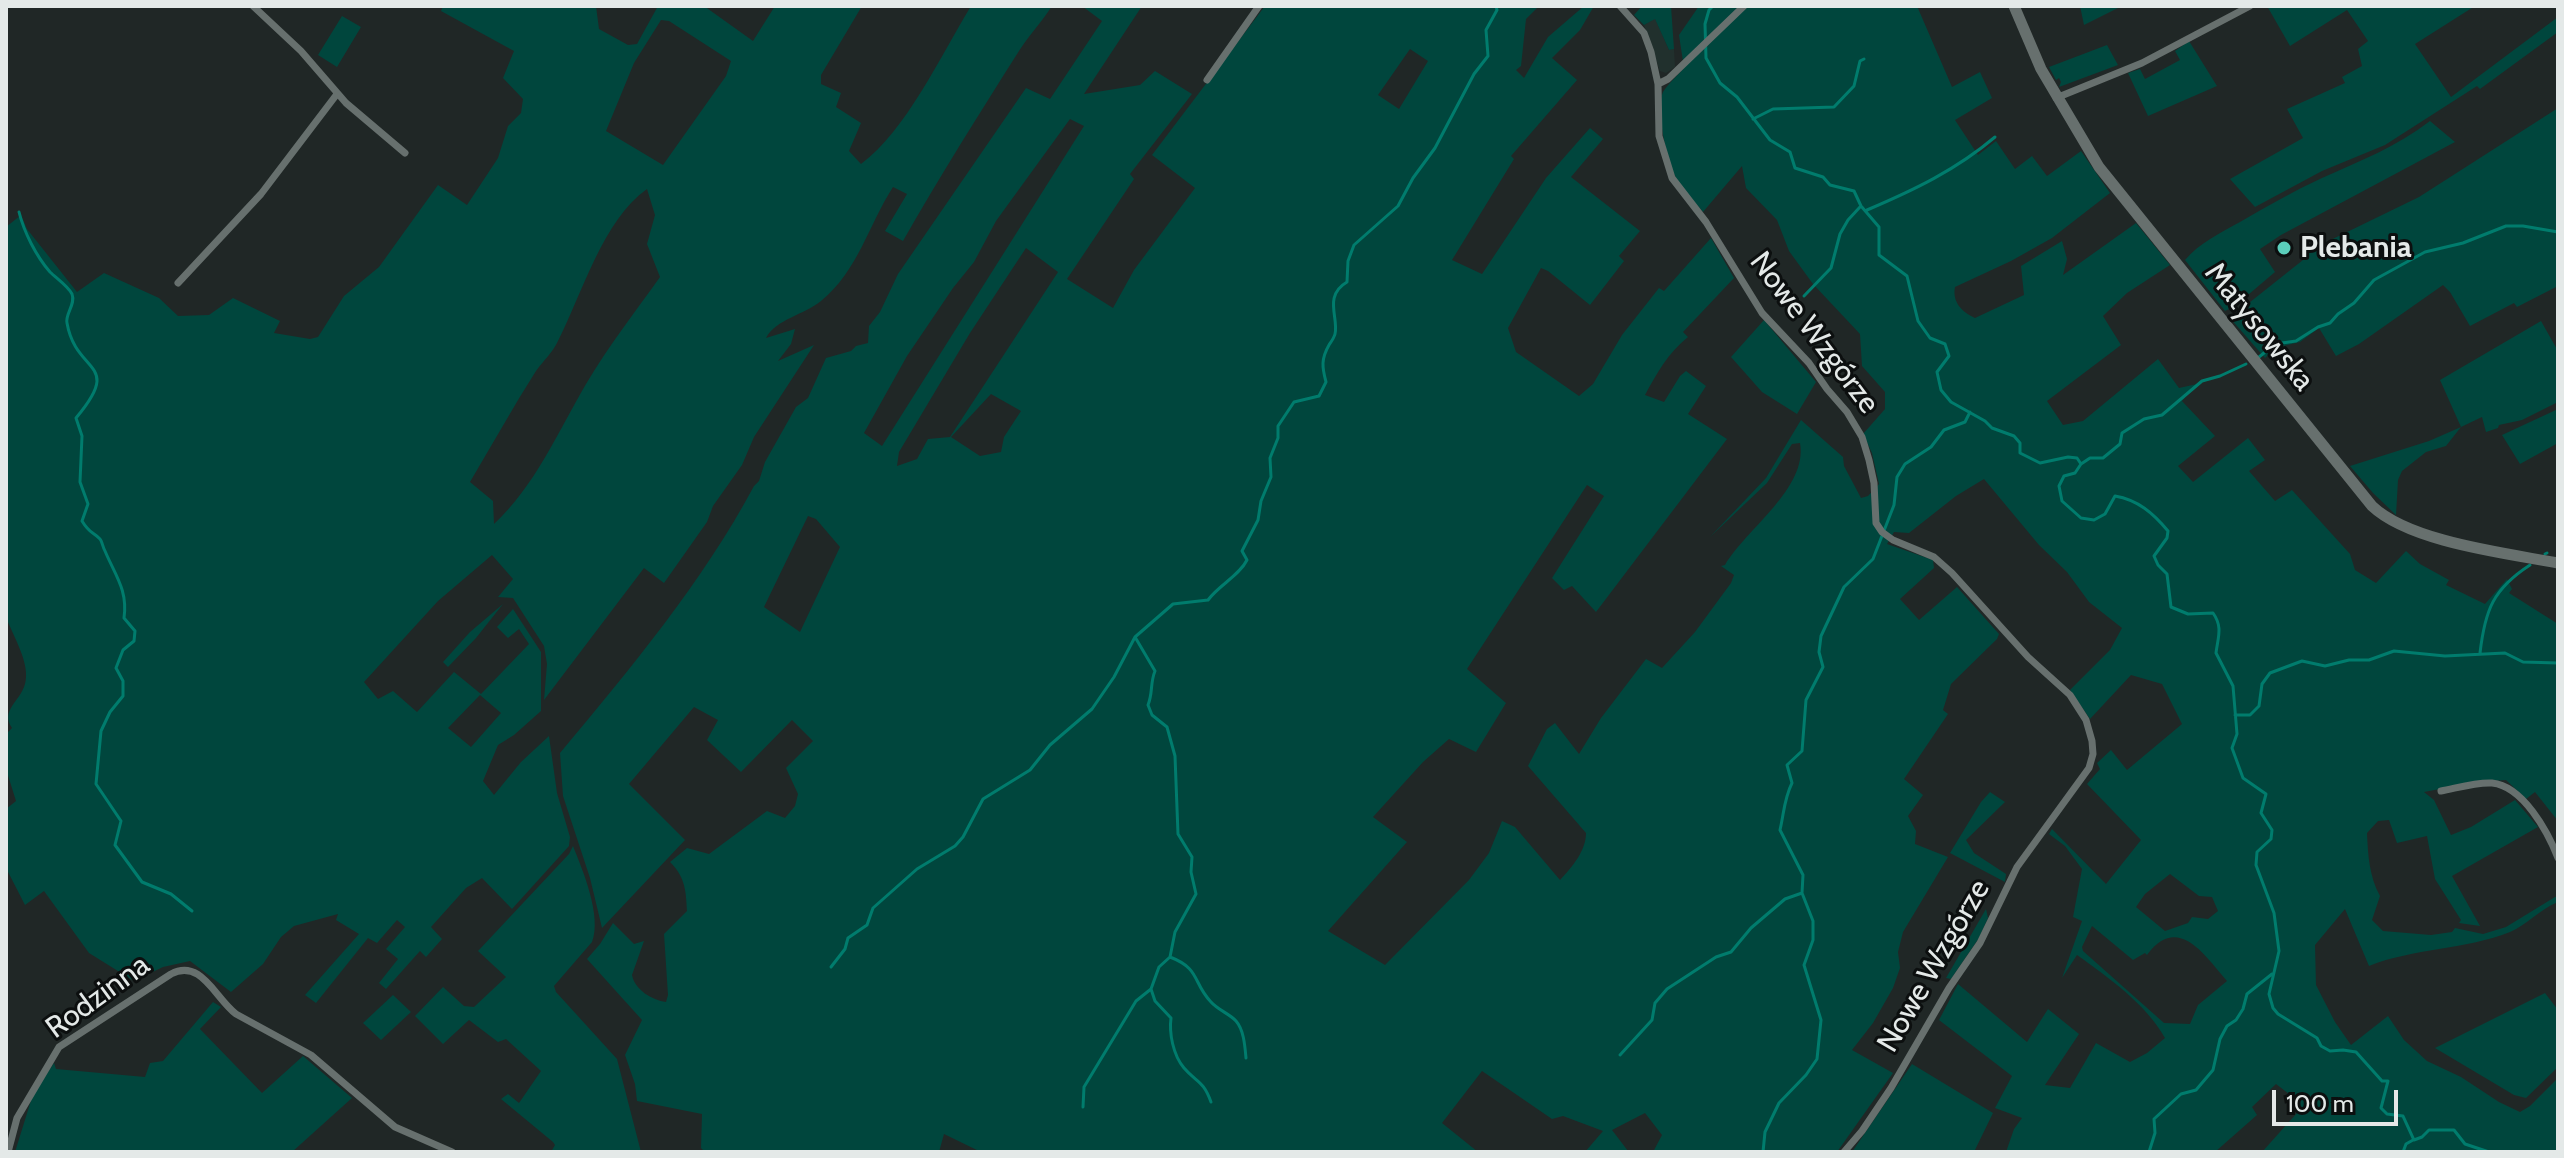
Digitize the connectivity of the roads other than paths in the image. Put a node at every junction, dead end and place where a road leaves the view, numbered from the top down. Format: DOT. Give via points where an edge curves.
graph roads {
  1 [pos="253,6"];
  2 [pos="1259,6"];
  3 [pos="1620,6"];
  4 [pos="1744,6"];
  5 [pos="2014,6"];
  6 [pos="2250,6"];
  7 [pos="1207,80"];
  8 [pos="1658,84"];
  9 [pos="337,94"];
  10 [pos="2056,98"];
  11 [pos="405,153"];
  12 [pos="178,283"];
  13 [pos="2558,563"];
  14 [pos="2441,791"];
  15 [pos="2558,858"];
  16 [pos="8,1152"];
  17 [pos="452,1152"];
  18 [pos="1844,1152"];
  1 -- 9 [label="street"];
  2 -- 7 [label="street"];
  3 -- 8 [label="street" via="1644,33"];
  4 -- 8 [label="street"];
  5 -- 10 [label="street, Matysowska"];
  6 -- 10 [label="street" via="2142,63"];
  8 -- 18 [label="street, Nowe Wzgórze" via="1659,136 1672,178 1762,313 1809,363 1855,425 1874,483 1876,523 1882,532 1934,557 1952,573 2070,695 2092,741 2084,776 2017,867 1980,943 1891,1088"];
  9 -- 11 [label="street"];
  9 -- 12 [label="street" via="261,194"];
  10 -- 13 [label="street, Matysowska" via="2099,167 2381,515 2414,531"];
  14 -- 15 [label="street" via="2490,783 2503,786 2539,821"];
  16 -- 17 [label="street, Rodzinna" via="21,1110 59,1047 186,969 198,973 236,1014 311,1055 395,1127"];
}
